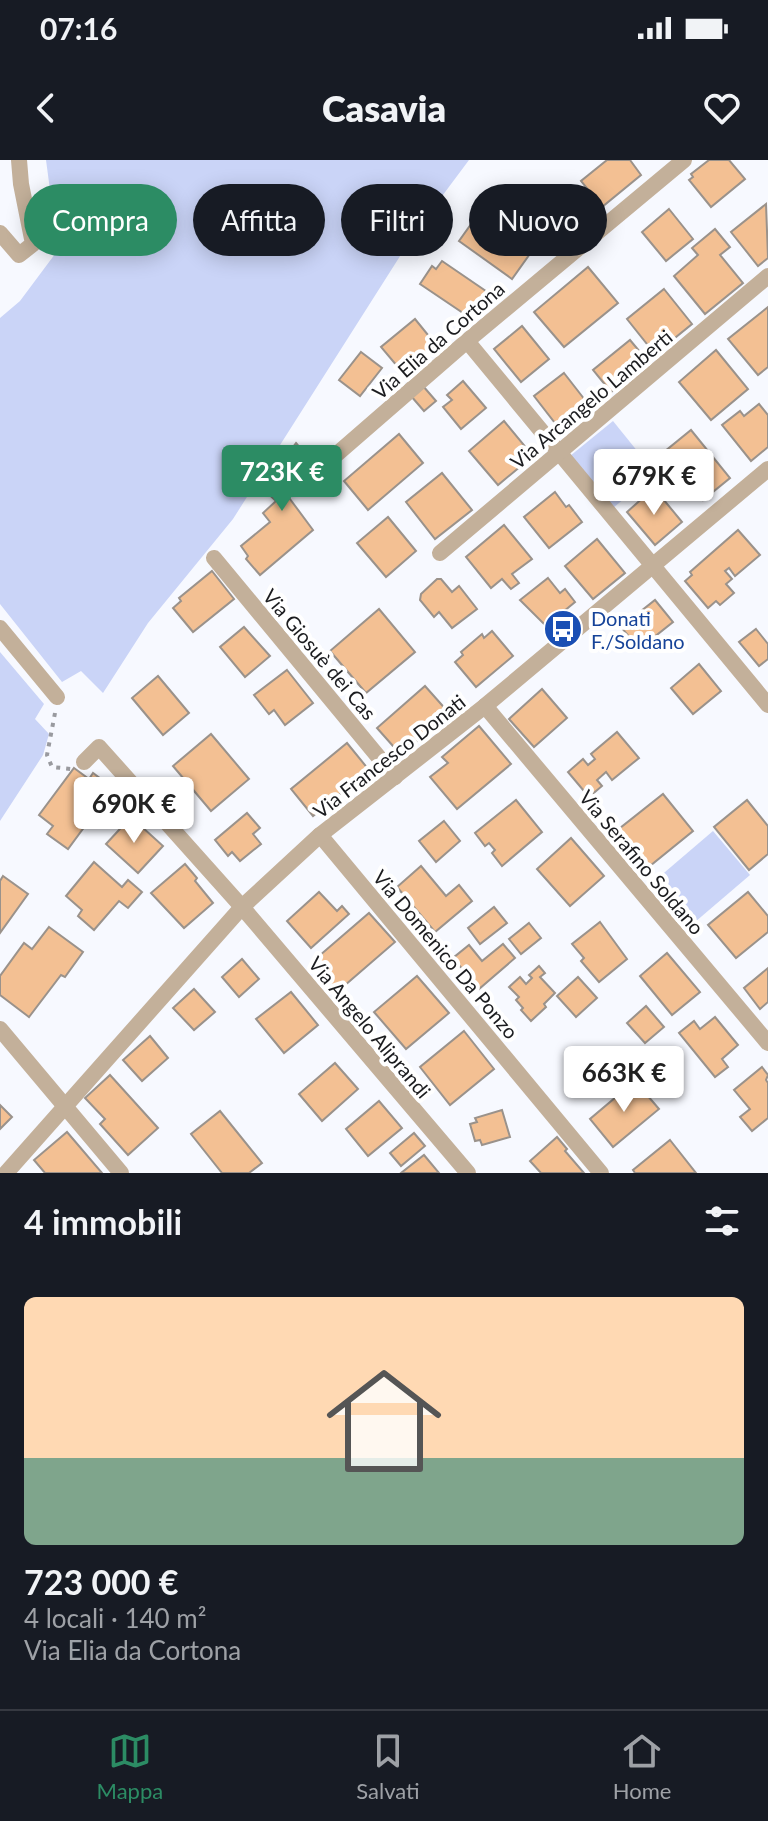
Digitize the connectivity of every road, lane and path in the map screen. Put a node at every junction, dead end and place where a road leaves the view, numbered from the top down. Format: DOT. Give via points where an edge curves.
graph roads {
  1 [pos="19,160"];
  2 [pos="684,160"];
  3 [pos="0,233"];
  4 [pos="768,276"];
  5 [pos="467,341"];
  6 [pos="559,452"];
  7 [pos="330,460"];
  8 [pos="768,469"];
  9 [pos="440,553"];
  10 [pos="214,558"];
  11 [pos="653,565"];
  12 [pos="0,628"];
  13 [pos="57,697"];
  14 [pos="768,705"];
  15 [pos="485,706"];
  16 [pos="84,762"];
  17 [pos="395,777"];
  18 [pos="320,835"];
  19 [pos="242,907"];
  20 [pos="0,1029"];
  21 [pos="768,1043"];
  22 [pos="65,1106"];
  23 [pos="6,1173"];
  24 [pos="121,1173"];
  25 [pos="468,1173"];
  26 [pos="601,1173"];
  1 -- 3 [label="street" via="33,244 19,255"];
  2 -- 5 [label="street, Via Elia da Cortona"];
  4 -- 6 [label="street, Via Arcangelo Lamberti"];
  5 -- 6 [label="street"];
  5 -- 7 [label="street, Via Elia da Cortona"];
  6 -- 9 [label="street, Via Arcangelo Lamberti"];
  6 -- 11 [label="street"];
  8 -- 11 [label="street, Via Francesco Donati"];
  10 -- 17 [label="street, Via Giosuè dei Cas"];
  11 -- 14 [label="street"];
  11 -- 15 [label="street, Via Francesco Donati"];
  12 -- 13 [label="street"];
  13 -- 16 [label="path" via="47,755 52,767 68,770"];
  15 -- 17 [label="street, Via Francesco Donati"];
  15 -- 21 [label="street, Via Serafino Soldano"];
  16 -- 19 [label="street, Via Angelo Aliprandi" via="99,747"];
  17 -- 18 [label="street, Via Francesco Donati"];
  18 -- 19 [label="street, Via Francesco Donati"];
  18 -- 26 [label="street, Via Domenico Da Ponzo"];
  19 -- 22 [label="street, Via Francesco Donati"];
  19 -- 25 [label="street, Via Angelo Aliprandi"];
  20 -- 22 [label="street"];
  22 -- 23 [label="street, Via Francesco Donati"];
  22 -- 24 [label="street"];
}
